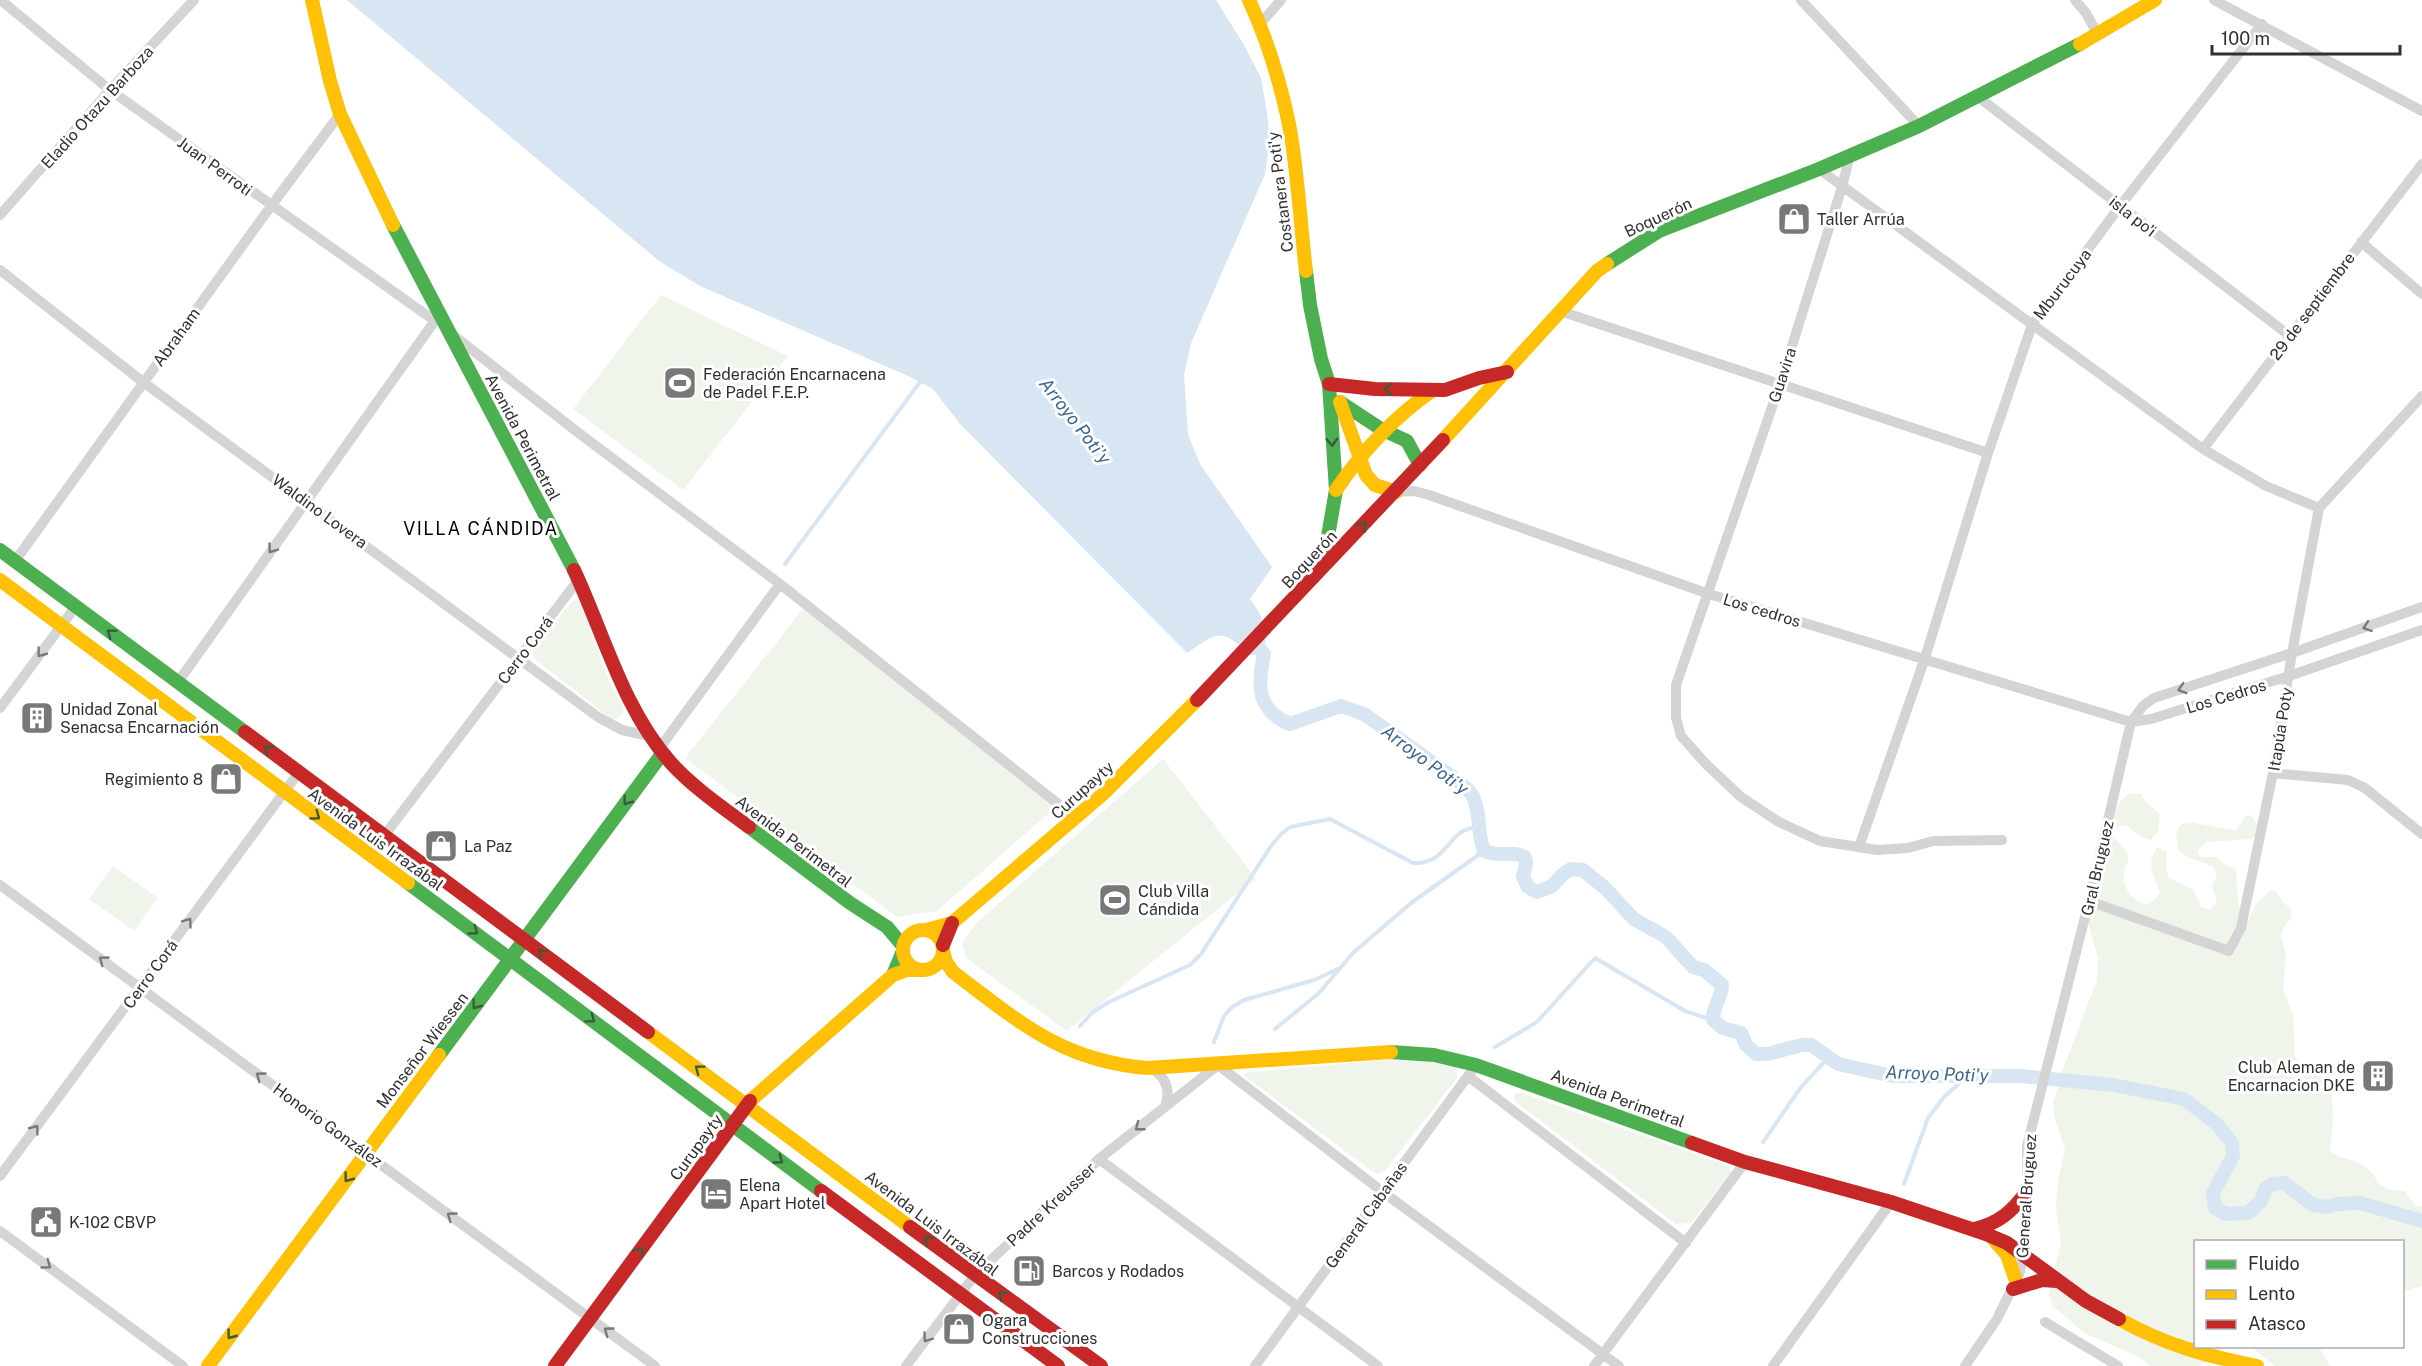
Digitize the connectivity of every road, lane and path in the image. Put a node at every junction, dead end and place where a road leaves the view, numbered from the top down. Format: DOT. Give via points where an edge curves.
graph roads {
  1 [pos="194,0"];
  2 [pos="312,0"];
  3 [pos="1249,0"];
  4 [pos="1281,0"];
  5 [pos="1801,0"];
  6 [pos="2075,0"];
  7 [pos="2155,0"];
  8 [pos="2214,0"];
  9 [pos="2,2"];
  10 [pos="1260,24"];
  11 [pos="2262,24"];
  12 [pos="2098,35"];
  13 [pos="110,90"];
  14 [pos="1977,96"];
  15 [pos="2422,111"];
  16 [pos="340,114"];
  17 [pos="1919,126"];
  18 [pos="1850,155"];
  19 [pos="2422,164"];
  20 [pos="1819,169"];
  21 [pos="1842,187"];
  22 [pos="271,206"];
  23 [pos="2120,206"];
  24 [pos="0,215"];
  25 [pos="2361,242"];
  26 [pos="0,270"];
  27 [pos="2422,294"];
  28 [pos="1560,311"];
  29 [pos="437,318"];
  30 [pos="2032,325"];
  31 [pos="448,331"];
  32 [pos="2290,336"];
  33 [pos="1507,372"];
  34 [pos="143,382"];
  35 [pos="1329,384"];
  36 [pos="1780,384"];
  37 [pos="1433,390"];
  38 [pos="2422,396"];
  39 [pos="1340,402"];
  40 [pos="1382,429"];
  41 [pos="2203,449"];
  42 [pos="1988,453"];
  43 [pos="1358,457"];
  44 [pos="1420,465"];
  45 [pos="1336,490"];
  46 [pos="1396,492"];
  47 [pos="306,501"];
  48 [pos="2319,508"];
  49 [pos="0,550"];
  50 [pos="15,561"];
  51 [pos="1322,568"];
  52 [pos="579,579"];
  53 [pos="0,580"];
  54 [pos="780,584"];
  55 [pos="1708,594"];
  56 [pos="76,606"];
  57 [pos="2422,607"];
  58 [pos="61,626"];
  59 [pos="2422,630"];
  60 [pos="2292,653"];
  61 [pos="519,657"];
  62 [pos="1925,658"];
  63 [pos="1224,670"];
  64 [pos="2289,676"];
  65 [pos="178,682"];
  66 [pos="0,708"];
  67 [pos="2131,722"];
  68 [pos="649,736"];
  69 [pos="661,752"];
  70 [pos="299,772"];
  71 [pos="2273,773"];
  72 [pos="284,793"];
  73 [pos="1076,818"];
  74 [pos="2422,834"];
  75 [pos="384,836"];
  76 [pos="2002,840"];
  77 [pos="1859,847"];
  78 [pos="0,885"];
  79 [pos="2089,901"];
  80 [pos="952,923"];
  81 [pos="889,929"];
  82 [pos="920,931"];
  83 [pos="525,940"];
  84 [pos="943,948"];
  85 [pos="903,949"];
  86 [pos="511,958"];
  87 [pos="924,970"];
  88 [pos="953,972"];
  89 [pos="893,975"];
  90 [pos="140,987"];
  91 [pos="2062,1014"];
  92 [pos="1218,1065"];
  93 [pos="1151,1068"];
  94 [pos="1472,1071"];
  95 [pos="746,1104"];
  96 [pos="1165,1107"];
  97 [pos="732,1126"];
  98 [pos="366,1154"];
  99 [pos="1099,1159"];
  100 [pos="1745,1161"];
  101 [pos="0,1176"];
  102 [pos="2027,1191"];
  103 [pos="1383,1192"];
  104 [pos="1891,1202"];
  105 [pos="0,1231"];
  106 [pos="1980,1232"];
  107 [pos="1686,1243"];
  108 [pos="2023,1253"];
  109 [pos="975,1275"];
  110 [pos="2057,1281"];
  111 [pos="2015,1285"];
  112 [pos="960,1293"];
  113 [pos="1298,1308"];
  114 [pos="590,1318"];
  115 [pos="2045,1322"];
  116 [pos="1603,1354"];
  117 [pos="2201,1361"];
  118 [pos="183,1366"];
  119 [pos="208,1366"];
  120 [pos="555,1366"];
  121 [pos="655,1366"];
  122 [pos="906,1366"];
  123 [pos="1058,1366"];
  124 [pos="1101,1366"];
  125 [pos="1255,1366"];
  126 [pos="1378,1366"];
  127 [pos="1594,1366"];
  128 [pos="1619,1366"];
  129 [pos="1773,1366"];
  130 [pos="1965,1366"];
  131 [pos="2118,1366"];
  132 [pos="2257,1366"];
  1 -- 13 [label="street, Eladio Otazu Barboza"];
  2 -- 16 [label="main road, Avenida Perimetral"];
  3 -- 10 [label="main road, Costanera Poti'y"];
  4 -- 10 [label="street"];
  5 -- 17 [label="street"];
  6 -- 12 [label="street"];
  7 -- 12 [label="main road, Boquerón"];
  8 -- 11 [label="street"];
  9 -- 13 [label="street, Juan Perroti"];
  10 -- 35 [label="main road, Costanera Poti'y" via="1289,125 1310,305"];
  11 -- 15 [label="street"];
  11 -- 23 [label="street, Mburucuya"];
  12 -- 14 [label="main road, Boquerón"];
  13 -- 22 [label="street, Juan Perroti"];
  13 -- 24 [label="street, Eladio Otazu Barboza"];
  14 -- 17 [label="main road, Boquerón"];
  14 -- 23 [label="street, isla po'i"];
  16 -- 22 [label="street, Abraham"];
  16 -- 29 [label="main road, Avenida Perimetral"];
  17 -- 18 [label="main road, Boquerón"];
  18 -- 20 [label="main road, Boquerón"];
  18 -- 21 [label="street, Guavira"];
  19 -- 25 [label="street, 29 de septiembre"];
  20 -- 21 [label="street"];
  20 -- 28 [label="main road, Boquerón" via="1659,231 1597,271"];
  21 -- 30 [label="street"];
  21 -- 36 [label="street, Guavira"];
  22 -- 29 [label="street, Juan Perroti"];
  22 -- 34 [label="street, Abraham"];
  23 -- 30 [label="street, Mburucuya"];
  23 -- 32 [label="street, isla po'i"];
  25 -- 27 [label="street"];
  25 -- 32 [label="street, 29 de septiembre"];
  26 -- 34 [label="street, Waldino Lovera"];
  28 -- 33 [label="main road, Boquerón"];
  28 -- 36 [label="street"];
  29 -- 31 [label="main road, Avenida Perimetral"];
  29 -- 47 [label="street"];
  30 -- 41 [label="street"];
  30 -- 42 [label="street, Mburucuya"];
  31 -- 52 [label="main road, Avenida Perimetral"];
  31 -- 54 [label="street"];
  32 -- 41 [label="street, 29 de septiembre"];
  33 -- 37 [label="main road"];
  33 -- 44 [label="main road, Boquerón"];
  34 -- 47 [label="street, Waldino Lovera"];
  34 -- 50 [label="street, Abraham"];
  37 -- 35 [label="main road, one-way"];
  35 -- 39 [label="street"];
  35 -- 45 [label="main road, Costanera Poti'y, one-way"];
  36 -- 42 [label="street"];
  36 -- 55 [label="street, Guavira"];
  37 -- 40 [label="main road"];
  38 -- 48 [label="street"];
  39 -- 40 [label="main road"];
  39 -- 43 [label="main road"];
  40 -- 43 [label="main road"];
  40 -- 44 [label="main road" via="1407,441"];
  41 -- 48 [label="street" via="2266,486"];
  42 -- 62 [label="street, Mburucuya"];
  43 -- 45 [label="main road"];
  43 -- 46 [label="main road" via="1370,480 1382,489"];
  44 -- 46 [label="main road, Boquerón"];
  45 -- 51 [label="main road, Costanera Poti'y"];
  51 -- 46 [label="main road, Boquerón, one-way"];
  46 -- 55 [label="street, Los cedros" via="1429,495"];
  47 -- 61 [label="street, Waldino Lovera"];
  47 -- 65 [label="street, one-way"];
  48 -- 60 [label="street, Itapúa Poty"];
  49 -- 50 [label="main road, Avenida Luis Irrazábal"];
  50 -- 56 [label="main road, Avenida Luis Irrazábal"];
  51 -- 63 [label="main road, Boquerón"];
  52 -- 61 [label="street, Cerro Corá"];
  52 -- 68 [label="main road, Avenida Perimetral" via="616,675"];
  53 -- 58 [label="main road, Avenida Luis Irrazábal"];
  54 -- 69 [label="street"];
  54 -- 73 [label="street"];
  55 -- 62 [label="street, Los cedros"];
  55 -- 77 [label="street, Guavira" via="1676,685 1676,718 1681,736 1741,797 1779,822 1820,841"];
  56 -- 58 [label="street"];
  65 -- 56 [label="main road, Avenida Luis Irrazábal, one-way"];
  57 -- 60 [label="street, one-way"];
  58 -- 66 [label="street, one-way"];
  58 -- 72 [label="main road, Avenida Luis Irrazábal"];
  59 -- 64 [label="street, Los Cedros"];
  60 -- 64 [label="street, Itapúa Poty"];
  60 -- 67 [label="street, one-way" via="2154,698"];
  61 -- 68 [label="street, Waldino Lovera" via="598,717 622,730"];
  61 -- 75 [label="street, Cerro Corá"];
  62 -- 67 [label="street, Los cedros"];
  62 -- 77 [label="street, Mburucuya"];
  63 -- 73 [label="main road, Curupayty"];
  64 -- 67 [label="street, Los Cedros"];
  64 -- 71 [label="street, Itapúa Poty"];
  70 -- 65 [label="main road, Avenida Luis Irrazábal, one-way"];
  67 -- 79 [label="street, Gral Bruguez"];
  68 -- 69 [label="main road, Avenida Perimetral"];
  69 -- 81 [label="main road, Avenida Perimetral" via="694,786"];
  69 -- 83 [label="main road, Monseñor Wiessen, one-way"];
  70 -- 72 [label="street, Cerro Corá"];
  70 -- 75 [label="main road, Avenida Luis Irrazábal"];
  71 -- 74 [label="street" via="2348,780 2365,788"];
  71 -- 79 [label="street, Itapúa Poty" via="2241,928 2229,951"];
  72 -- 86 [label="main road, Avenida Luis Irrazábal, one-way"];
  90 -- 72 [label="street, Cerro Corá, one-way"];
  73 -- 80 [label="main road, Curupayty"];
  75 -- 83 [label="main road, Avenida Luis Irrazábal"];
  76 -- 77 [label="street, Guavira" via="1933,841 1877,850"];
  90 -- 78 [label="street, Honorio González, one-way"];
  79 -- 91 [label="street, Gral Bruguez"];
  80 -- 82 [label="main road, Curupayty"];
  80 -- 84 [label="main road, Curupayty"];
  81 -- 82 [label="main road, Avenida Perimetral"];
  81 -- 85 [label="main road, Avenida Perimetral" via="899,938"];
  82 -- 84 [label="main road" via="937,935"];
  82 -- 85 [label="main road" via="905,941"];
  83 -- 86 [label="main road, Monseñor Wiessen"];
  95 -- 83 [label="main road, Avenida Luis Irrazábal, one-way"];
  84 -- 87 [label="main road" via="939,963"];
  84 -- 88 [label="main road"];
  85 -- 87 [label="main road, Avenida Perimetral" via="908,964"];
  85 -- 89 [label="main road, Curupayty"];
  86 -- 97 [label="main road, Avenida Luis Irrazábal, one-way"];
  86 -- 98 [label="main road, Monseñor Wiessen, one-way"];
  87 -- 88 [label="main road"];
  87 -- 89 [label="main road"];
  88 -- 93 [label="main road, Avenida Perimetral" via="1065,1051 1103,1064"];
  89 -- 95 [label="main road, Curupayty"];
  98 -- 90 [label="street, Honorio González, one-way"];
  101 -- 90 [label="street, Cerro Corá, one-way"];
  91 -- 102 [label="street, General Bruguez" via="2033,1115 2026,1156"];
  92 -- 93 [label="main road, Avenida Perimetral"];
  92 -- 94 [label="main road, Avenida Perimetral" via="1402,1051 1434,1054"];
  92 -- 96 [label="street, Padre Kreusser"];
  92 -- 103 [label="street"];
  93 -- 96 [label="street" via="1167,1087"];
  94 -- 100 [label="main road, Avenida Perimetral"];
  94 -- 103 [label="street, General Cabañas"];
  94 -- 107 [label="street"];
  95 -- 97 [label="main road, Curupayty"];
  109 -- 95 [label="main road, Avenida Luis Irrazábal, one-way"];
  96 -- 99 [label="street, Padre Kreusser, one-way"];
  97 -- 112 [label="main road, Avenida Luis Irrazábal, one-way"];
  114 -- 97 [label="main road, Curupayty, one-way"];
  114 -- 98 [label="street, Honorio González, one-way"];
  98 -- 119 [label="main road, Monseñor Wiessen, one-way"];
  99 -- 109 [label="street, Padre Kreusser"];
  99 -- 113 [label="street"];
  100 -- 104 [label="main road, Avenida Perimetral"];
  100 -- 107 [label="street"];
  102 -- 106 [label="main road" via="2007,1215"];
  102 -- 108 [label="street, General Bruguez"];
  103 -- 113 [label="street, General Cabañas"];
  103 -- 116 [label="street"];
  104 -- 106 [label="main road, Avenida Perimetral"];
  104 -- 129 [label="street"];
  105 -- 118 [label="street, one-way"];
  106 -- 108 [label="main road, Avenida Perimetral"];
  106 -- 111 [label="main road" via="2007,1255"];
  107 -- 116 [label="street"];
  108 -- 110 [label="main road, Avenida Perimetral"];
  108 -- 111 [label="street, General Bruguez"];
  109 -- 112 [label="street, Padre Kreusser"];
  124 -- 109 [label="main road, Avenida Luis Irrazábal, one-way"];
  110 -- 111 [label="main road"];
  110 -- 117 [label="main road, Avenida Perimetral" via="2122,1322"];
  111 -- 130 [label="street, General Bruguez"];
  112 -- 122 [label="street, Padre Kreusser, one-way"];
  112 -- 123 [label="main road, Avenida Luis Irrazábal"];
  113 -- 125 [label="street, General Cabañas"];
  113 -- 126 [label="street"];
  114 -- 120 [label="main road, Curupayty"];
  121 -- 114 [label="street, Honorio González, one-way"];
  115 -- 131 [label="street"];
  116 -- 127 [label="street"];
  116 -- 128 [label="street"];
  117 -- 132 [label="main road, Avenida Perimetral"];
}
